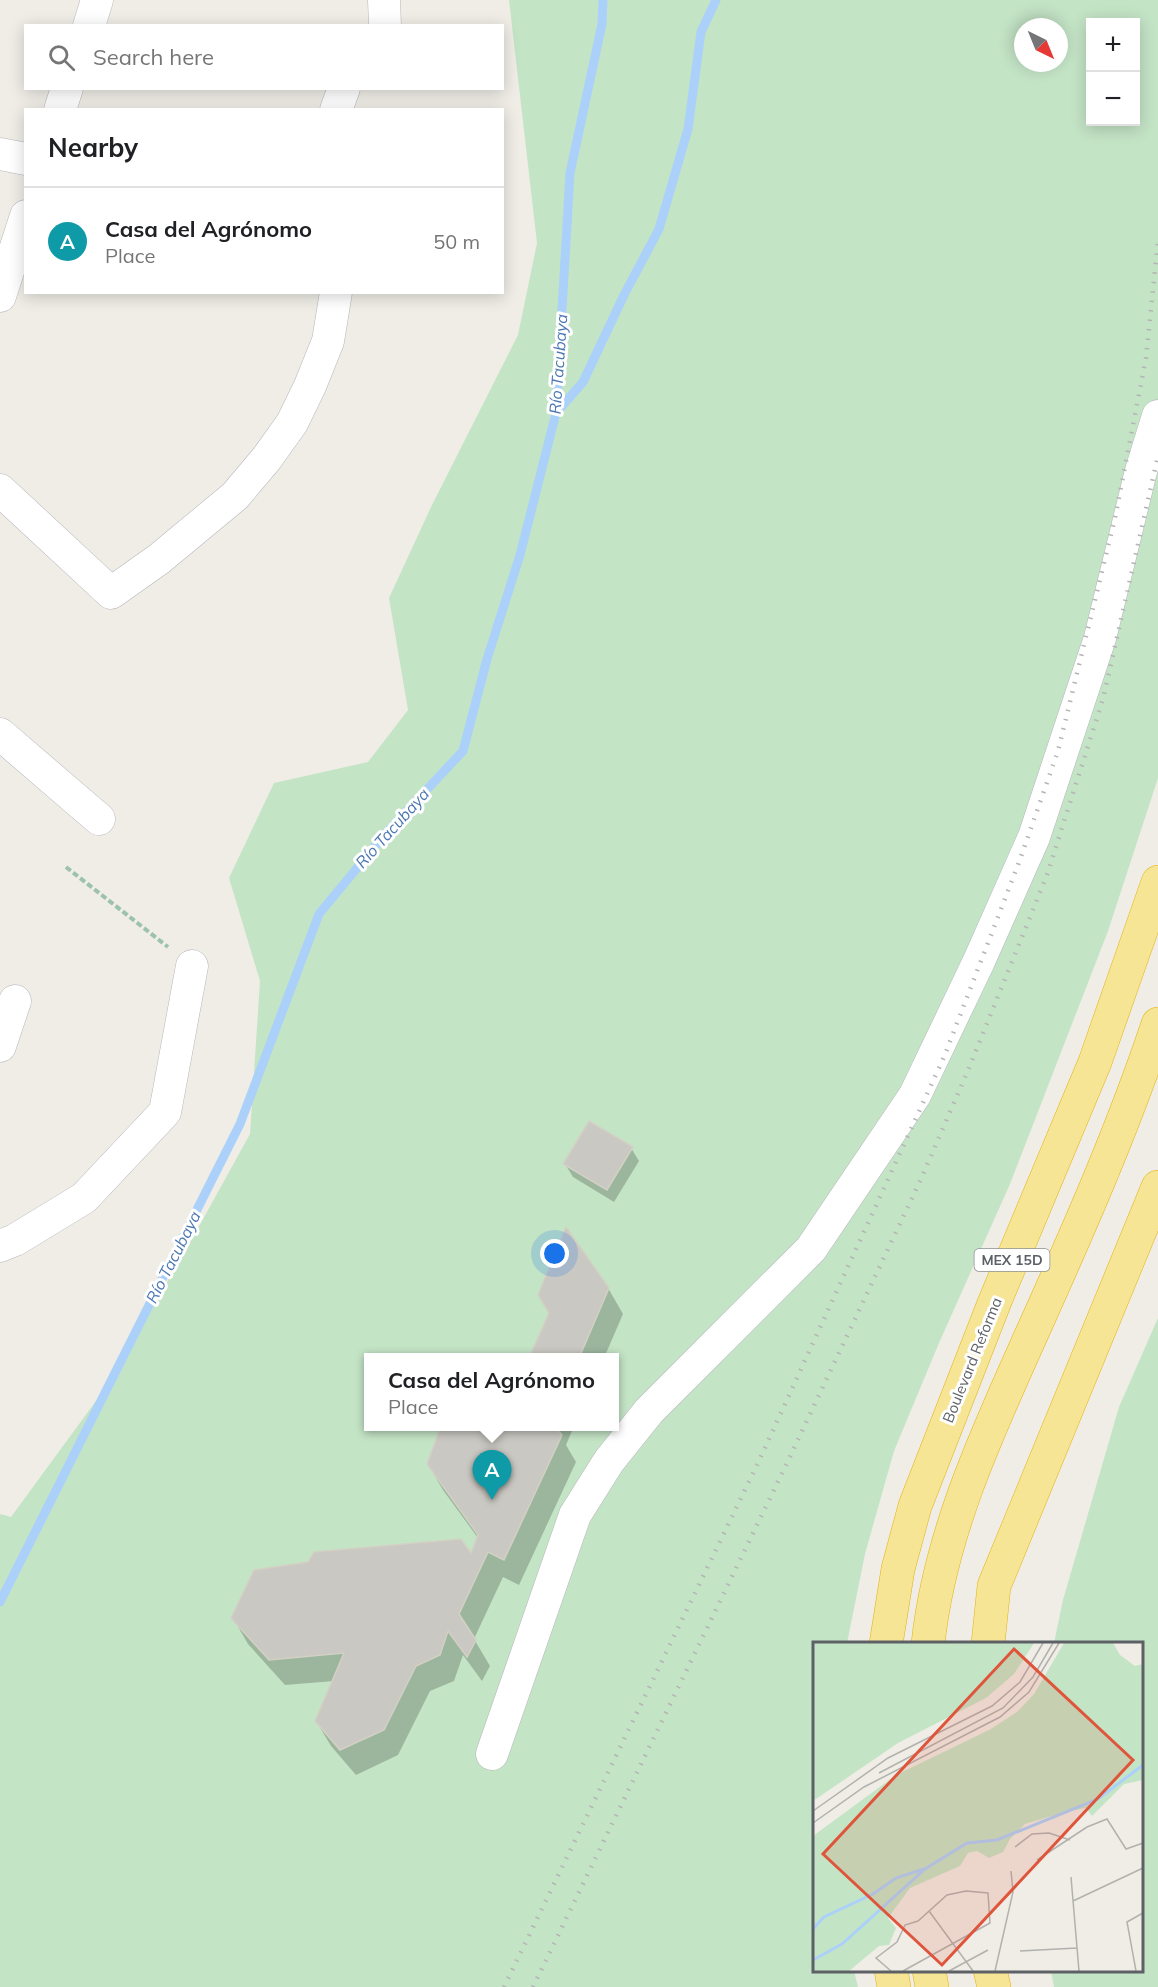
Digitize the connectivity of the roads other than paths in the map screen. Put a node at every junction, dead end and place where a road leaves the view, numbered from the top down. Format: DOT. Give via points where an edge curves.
graph roads {
  1 [pos="97,0"];
  2 [pos="384,0"];
  3 [pos="89,24"];
  4 [pos="385,24"];
  5 [pos="66,90"];
  6 [pos="343,90"];
  7 [pos="61,108"];
  8 [pos="337,108"];
  9 [pos="0,154"];
  10 [pos="24,159"];
  11 [pos="24,222"];
  12 [pos="336,294"];
  13 [pos="0,296"];
  14 [pos="1158,416"];
  15 [pos="0,490"];
  16 [pos="0,734"];
  17 [pos="99,819"];
  18 [pos="1158,882"];
  19 [pos="192,966"];
  20 [pos="15,1001"];
  21 [pos="1158,1023"];
  22 [pos="0,1046"];
  23 [pos="1158,1187"];
  24 [pos="0,1246"];
  25 [pos="886,1642"];
  26 [pos="928,1642"];
  27 [pos="988,1642"];
  28 [pos="492,1754"];
  29 [pos="891,1972"];
  30 [pos="928,1972"];
  31 [pos="990,1972"];
  32 [pos="894,1987"];
  33 [pos="932,1987"];
  34 [pos="994,1987"];
  1 -- 3 [label="street"];
  2 -- 4 [label="street"];
  5 -- 7 [label="street"];
  6 -- 8 [label="street"];
  9 -- 10 [label="street"];
  11 -- 13 [label="street"];
  12 -- 15 [label="street" via="328,341 310,386 292,423 267,458 235,496 111,593"];
  14 -- 28 [label="street" via="1101,638 1034,837 915,1095 811,1249 649,1411 609,1461 575,1515"];
  16 -- 17 [label="street"];
  18 -- 25 [label="highway, Boulevard Reforma / MEX 15D" via="1095,1062 915,1506 898,1569"];
  19 -- 24 [label="street" via="165,1112 84,1198"];
  20 -- 22 [label="street"];
  21 -- 26 [label="highway" via="1104,1172 985,1439 944,1557"];
  23 -- 27 [label="highway" via="994,1586"];
  29 -- 32 [label="highway"];
  30 -- 33 [label="highway"];
  31 -- 34 [label="highway"];
}
